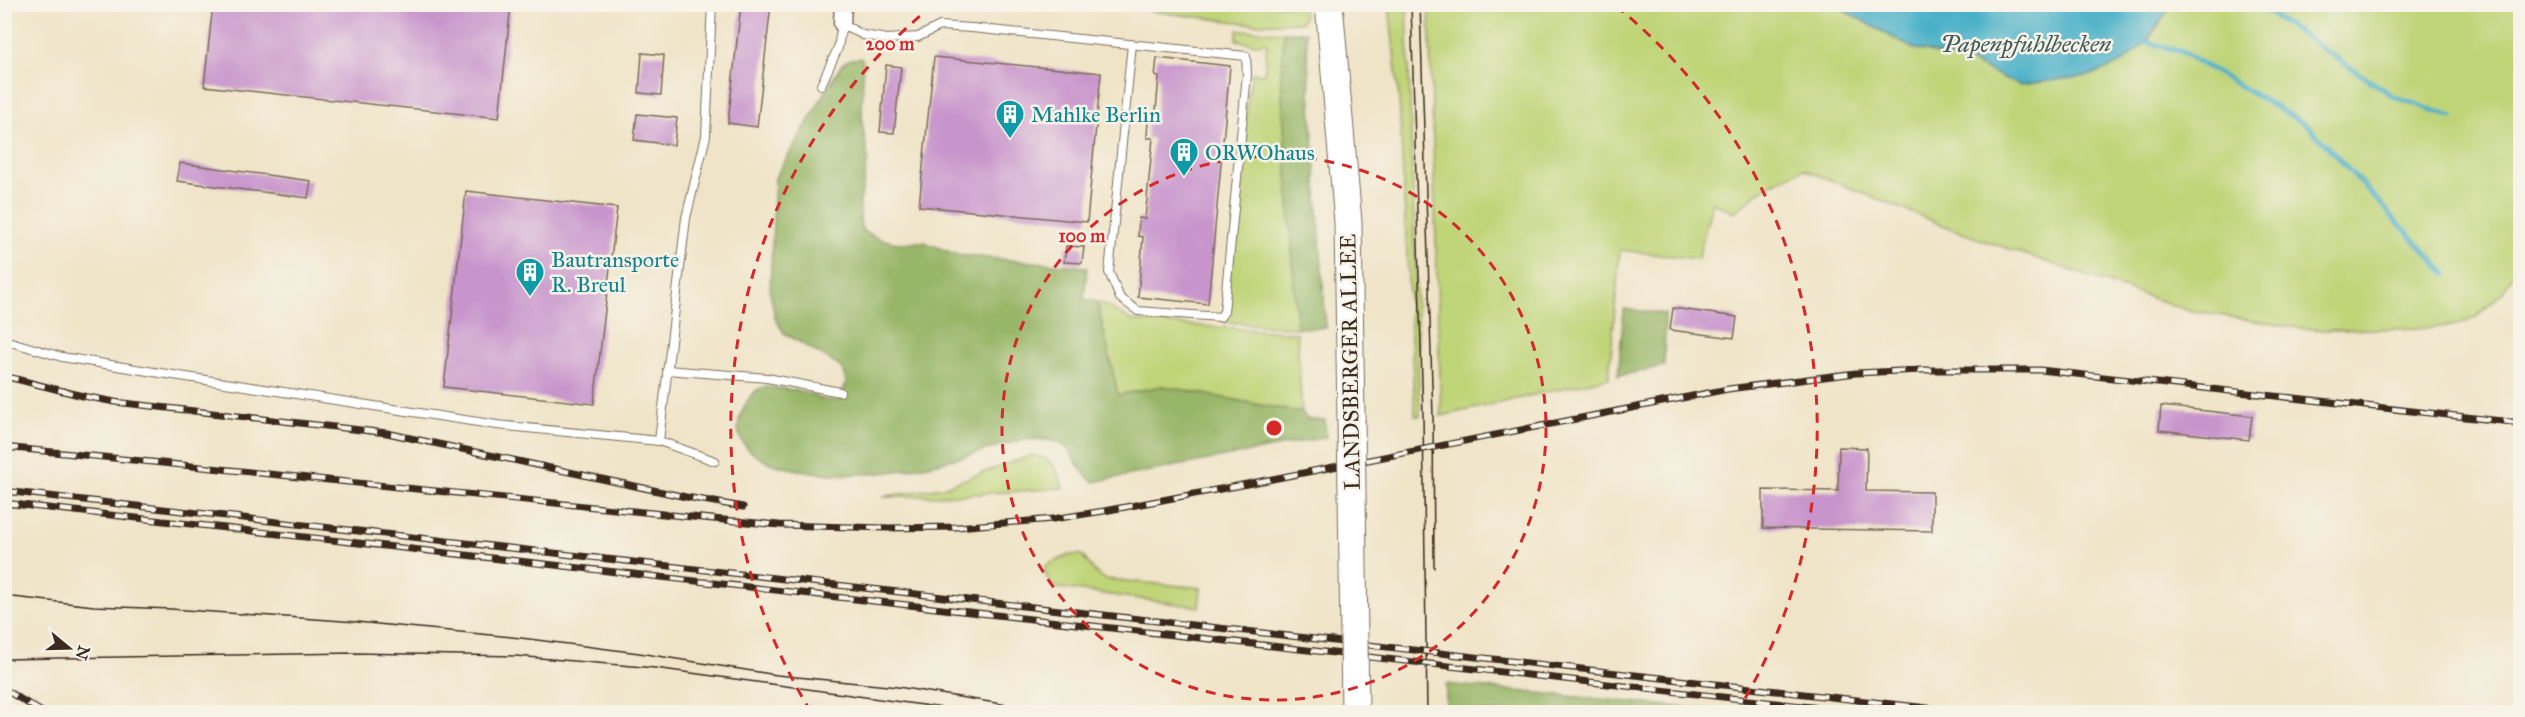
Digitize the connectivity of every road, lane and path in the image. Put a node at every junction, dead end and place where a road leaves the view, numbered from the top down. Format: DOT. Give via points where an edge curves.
graph roads {
  1 [pos="712,4"];
  2 [pos="843,4"];
  3 [pos="1330,7"];
  4 [pos="842,24"];
  5 [pos="1132,44"];
  6 [pos="821,85"];
  7 [pos="4,340"];
  8 [pos="667,370"];
  9 [pos="840,392"];
  10 [pos="659,441"];
  11 [pos="715,461"];
  12 [pos="1355,712"];
  1 -- 8 [label="lane" via="706,136 686,218"];
  2 -- 4 [label="street"];
  3 -- 12 [label="main road, LANDSBERGER ALLEE, bridge" via="1348,222"];
  4 -- 5 [label="lane" via="863,35 886,39 918,37 940,26"];
  4 -- 6 [label="lane" via="838,48"];
  5 -- 5 [label="lane" via="1109,272 1120,298 1138,310 1220,317 1224,312 1246,56"];
  7 -- 10 [label="lane" via="62,357 166,374 497,425"];
  8 -- 9 [label="lane" via="767,378"];
  8 -- 10 [label="lane"];
  10 -- 11 [label="lane"];
}
